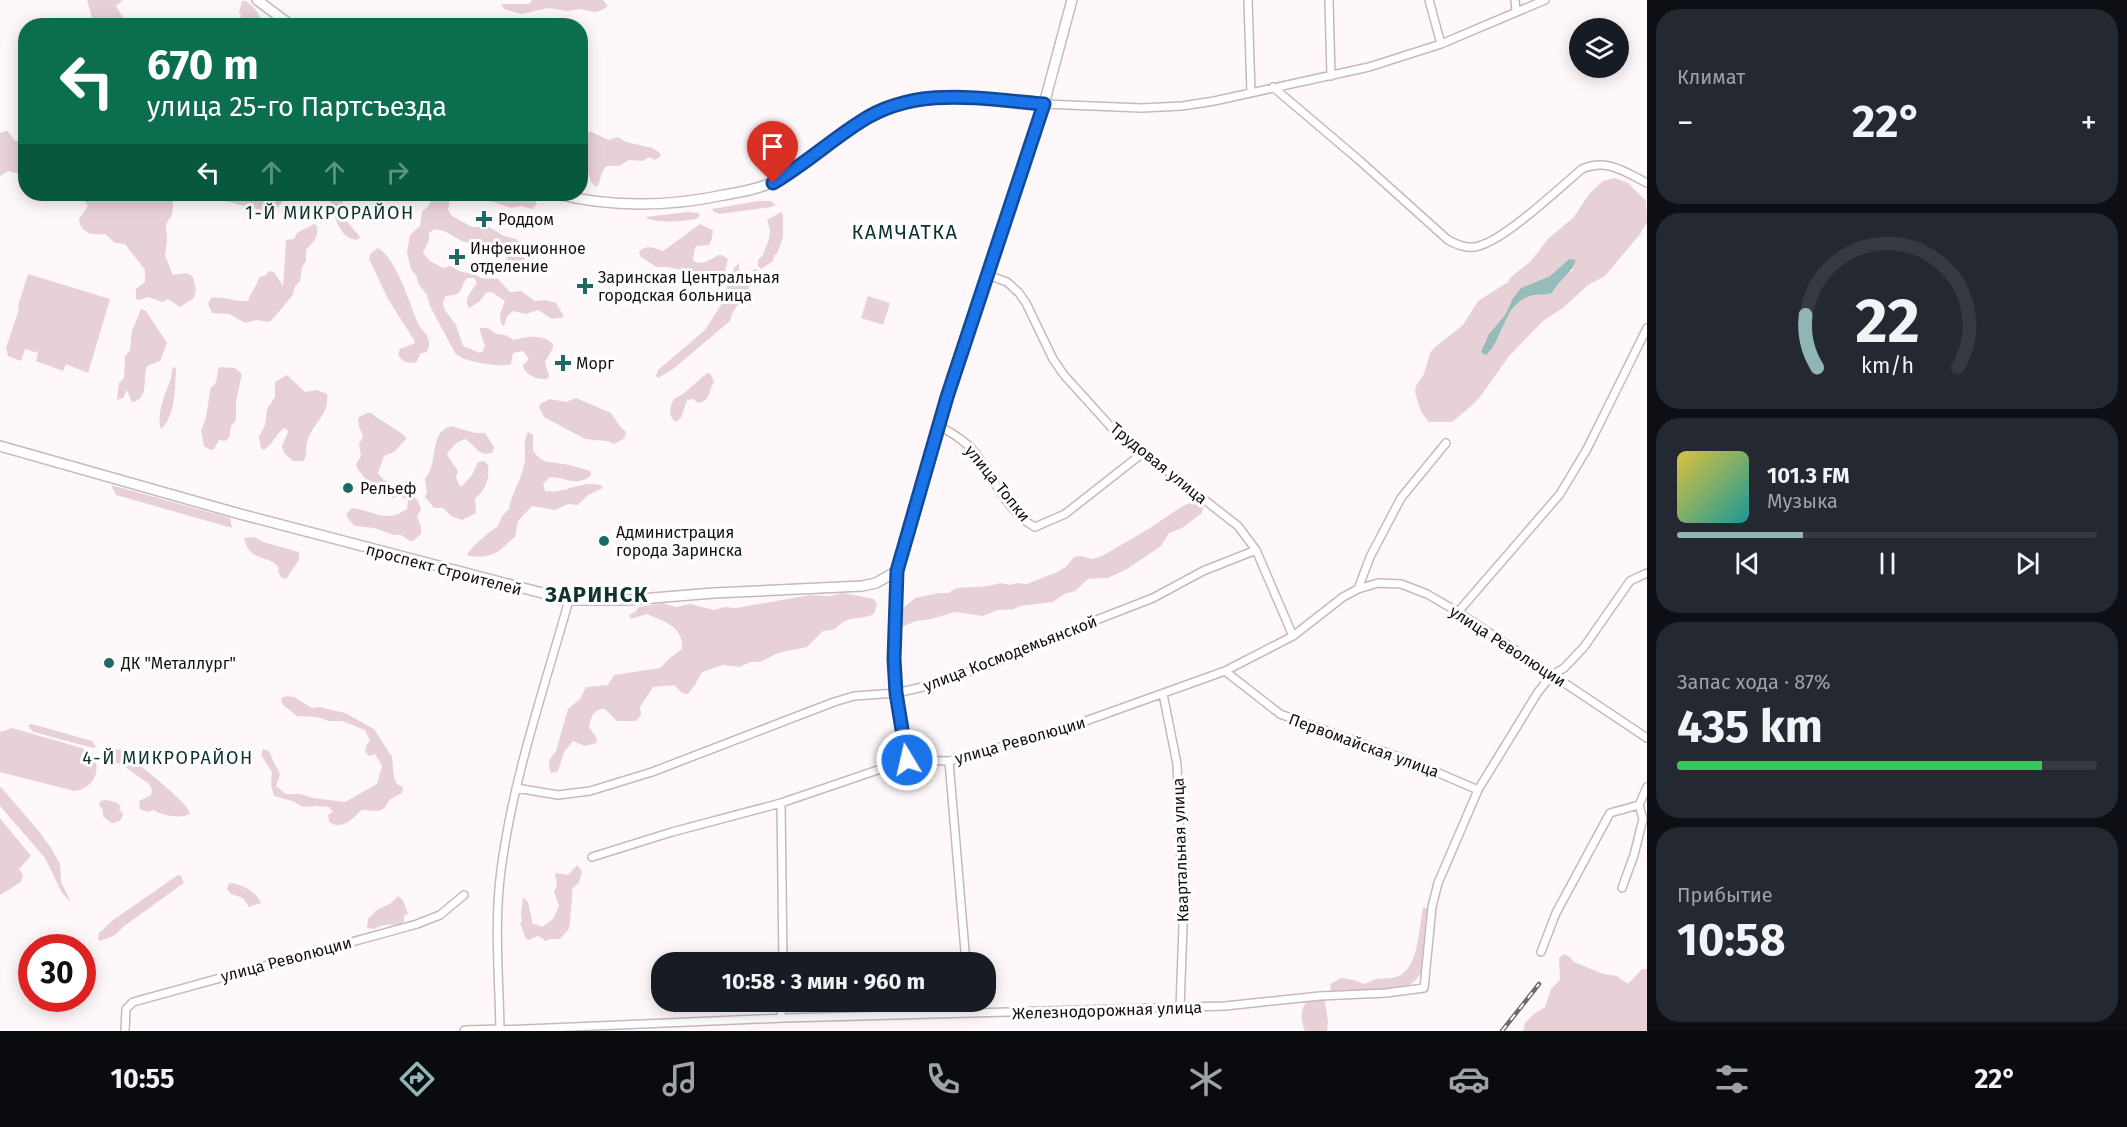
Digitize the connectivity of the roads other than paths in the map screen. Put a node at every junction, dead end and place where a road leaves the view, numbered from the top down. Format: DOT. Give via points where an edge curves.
graph roads {
  1 [pos="256,0"];
  2 [pos="1072,0"];
  3 [pos="1248,0"];
  4 [pos="1329,0"];
  5 [pos="1429,0"];
  6 [pos="1515,0"];
  7 [pos="1545,0"];
  8 [pos="1515,11"];
  9 [pos="281,18"];
  10 [pos="1441,44"];
  11 [pos="1331,76"];
  12 [pos="1273,87"];
  13 [pos="1251,92"];
  14 [pos="1044,104"];
  15 [pos="1647,183"];
  16 [pos="588,201"];
  17 [pos="988,275"];
  18 [pos="1647,328"];
  19 [pos="939,426"];
  20 [pos="1446,443"];
  21 [pos="0,446"];
  22 [pos="1144,452"];
  23 [pos="1256,550"];
  24 [pos="897,571"];
  25 [pos="1647,573"];
  26 [pos="1358,589"];
  27 [pos="569,600"];
  28 [pos="1458,612"];
  29 [pos="1293,636"];
  30 [pos="1225,671"];
  31 [pos="1552,675"];
  32 [pos="896,693"];
  33 [pos="1163,694"];
  34 [pos="1647,738"];
  35 [pos="907,760"];
  36 [pos="949,761"];
  37 [pos="1647,787"];
  38 [pos="516,788"];
  39 [pos="1478,790"];
  40 [pos="781,803"];
  41 [pos="1639,805"];
  42 [pos="592,857"];
  43 [pos="1622,888"];
  44 [pos="464,895"];
  45 [pos="783,952"];
  46 [pos="965,952"];
  47 [pos="1541,952"];
  48 [pos="1180,1008"];
  49 [pos="781,1012"];
  50 [pos="964,1012"];
  51 [pos="996,1012"];
  52 [pos="781,1018"];
  53 [pos="500,1030"];
  54 [pos="125,1031"];
  55 [pos="465,1031"];
  1 -- 9 [label="street"];
  2 -- 14 [label="street"];
  3 -- 13 [label="street"];
  4 -- 11 [label="street"];
  5 -- 10 [label="street"];
  6 -- 8 [label="street"];
  7 -- 8 [label="street"];
  8 -- 10 [label="street"];
  10 -- 11 [label="street"];
  11 -- 12 [label="street"];
  12 -- 13 [label="street"];
  12 -- 15 [label="street" via="1448,240 1466,247 1482,245 1500,236 1591,165 1610,165"];
  13 -- 14 [label="street" via="1182,106"];
  14 -- 16 [label="street" via="947,96 911,100 860,122 773,183 660,205"];
  14 -- 17 [label="street"];
  17 -- 19 [label="street"];
  17 -- 22 [label="street, Трудовая улица" via="1007,282 1018,293 1064,375 1112,427"];
  18 -- 28 [label="street" via="1587,449 1560,494"];
  19 -- 22 [label="street, улица Топки" via="968,445 1011,505 1035,527 1065,514"];
  19 -- 24 [label="street"];
  20 -- 26 [label="street" via="1401,498"];
  21 -- 27 [label="street, проспект Строителей" via="260,520"];
  22 -- 23 [label="street, Трудовая улица" via="1238,526"];
  23 -- 29 [label="street, Трудовая улица"];
  23 -- 32 [label="street, улица Космодемьянской" via="1026,651 936,684"];
  24 -- 27 [label="street, проспект Строителей" via="876,584 862,586"];
  24 -- 32 [label="street"];
  25 -- 31 [label="street" via="1630,581 1584,647"];
  26 -- 28 [label="street, улица Революции" via="1378,583 1401,584"];
  26 -- 29 [label="street, улица Революции"];
  27 -- 38 [label="street"];
  28 -- 31 [label="street, улица Революции"];
  29 -- 30 [label="street, улица Революции"];
  30 -- 33 [label="street, улица Революции"];
  30 -- 39 [label="street, Первомайская улица" via="1280,714"];
  31 -- 34 [label="street, улица Революции"];
  31 -- 39 [label="street"];
  32 -- 35 [label="street"];
  32 -- 38 [label="street, улица Космодемьянской" via="854,696 834,702 652,772 590,791 558,795"];
  33 -- 36 [label="street, улица Революции" via="1054,732"];
  33 -- 48 [label="street, Квартальная улица" via="1178,764 1183,926"];
  35 -- 36 [label="street, улица Революции"];
  35 -- 40 [label="street, улица Революции"];
  36 -- 46 [label="street"];
  37 -- 41 [label="street"];
  38 -- 53 [label="street" via="498,898"];
  39 -- 48 [label="street, Железнодорожная улица" via="1436,891 1424,988"];
  40 -- 42 [label="street, улица Революции"];
  40 -- 45 [label="street"];
  41 -- 43 [label="street" via="1643,819"];
  41 -- 47 [label="street" via="1611,813 1556,913"];
  44 -- 54 [label="street, улица Революции" via="440,915 417,924 133,1002 126,1010"];
  48 -- 51 [label="street, Железнодорожная улица"];
  49 -- 52 [label="street"];
  50 -- 52 [label="street, Железнодорожная улица"];
  52 -- 53 [label="street, Железнодорожная улица"];
  53 -- 55 [label="street, Железнодорожная улица"];
}
